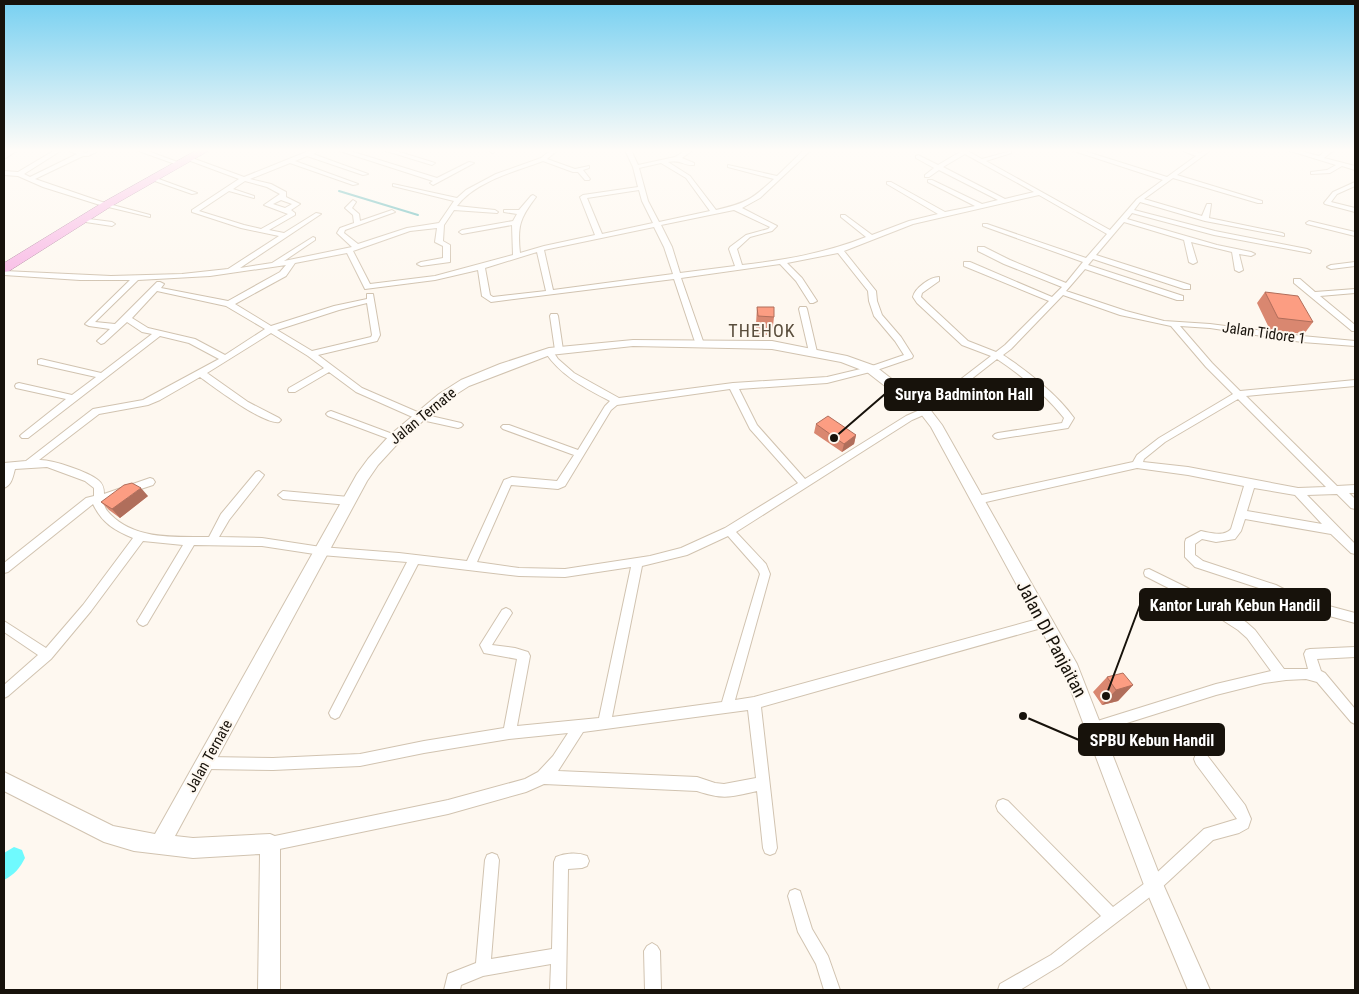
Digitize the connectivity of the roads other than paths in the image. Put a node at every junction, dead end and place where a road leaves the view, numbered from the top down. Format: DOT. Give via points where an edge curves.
graph roads {
  1 [pos="79,196"];
  2 [pos="118,196"];
  3 [pos="119,196"];
  4 [pos="216,196"];
  5 [pos="442,196"];
  6 [pos="462,196"];
  7 [pos="587,196"];
  8 [pos="644,196"];
  9 [pos="702,196"];
  10 [pos="757,196"];
  11 [pos="913,196"];
  12 [pos="963,196"];
  13 [pos="995,196"];
  14 [pos="1025,196"];
  15 [pos="1046,196"];
  16 [pos="1145,196"];
  17 [pos="1239,196"];
  18 [pos="1332,196"];
  19 [pos="281,197"];
  20 [pos="532,197"];
  21 [pos="458,200"];
  22 [pos="1140,200"];
  23 [pos="1004,201"];
  24 [pos="353,202"];
  25 [pos="1260,202"];
  26 [pos="104,204"];
  27 [pos="1209,205"];
  28 [pos="981,206"];
  29 [pos="452,208"];
  30 [pos="736,208"];
  31 [pos="286,210"];
  32 [pos="1355,210"];
  33 [pos="506,211"];
  34 [pos="1131,211"];
  35 [pos="392,212"];
  36 [pos="495,212"];
  37 [pos="519,212"];
  38 [pos="714,212"];
  39 [pos="318,214"];
  40 [pos="943,214"];
  41 [pos="148,216"];
  42 [pos="843,216"];
  43 [pos="1205,219"];
  44 [pos="81,220"];
  45 [pos="1124,220"];
  46 [pos="357,223"];
  47 [pos="515,223"];
  48 [pos="112,224"];
  49 [pos="658,224"];
  50 [pos="1309,224"];
  51 [pos="441,225"];
  52 [pos="985,225"];
  53 [pos="262,231"];
  54 [pos="462,232"];
  55 [pos="1111,233"];
  56 [pos="1282,234"];
  57 [pos="1355,234"];
  58 [pos="284,235"];
  59 [pos="599,236"];
  60 [pos="870,237"];
  61 [pos="312,239"];
  62 [pos="1187,239"];
  63 [pos="353,248"];
  64 [pos="540,249"];
  65 [pos="981,249"];
  66 [pos="840,250"];
  67 [pos="1235,251"];
  68 [pos="1307,251"];
  69 [pos="1251,254"];
  70 [pos="517,256"];
  71 [pos="1087,261"];
  72 [pos="292,262"];
  73 [pos="782,262"];
  74 [pos="1194,262"];
  75 [pos="9,263"];
  76 [pos="421,264"];
  77 [pos="967,264"];
  78 [pos="1355,264"];
  79 [pos="272,265"];
  80 [pos="481,267"];
  81 [pos="1331,267"];
  82 [pos="739,268"];
  83 [pos="1240,270"];
  84 [pos="229,271"];
  85 [pos="4,273"];
  86 [pos="167,276"];
  87 [pos="678,276"];
  88 [pos="136,278"];
  89 [pos="936,278"];
  90 [pos="1297,281"];
  91 [pos="368,287"];
  92 [pos="1187,287"];
  93 [pos="156,289"];
  94 [pos="1065,289"];
  95 [pos="550,292"];
  96 [pos="1355,292"];
  97 [pos="1314,294"];
  98 [pos="1180,298"];
  99 [pos="371,300"];
  100 [pos="1054,300"];
  101 [pos="813,301"];
  102 [pos="228,304"];
  103 [pos="803,309"];
  104 [pos="554,316"];
  105 [pos="127,318"];
  106 [pos="1174,324"];
  107 [pos="118,326"];
  108 [pos="271,329"];
  109 [pos="1355,329"];
  110 [pos="157,334"];
  111 [pos="101,341"];
  112 [pos="1355,343"];
  113 [pos="700,344"];
  114 [pos="554,351"];
  115 [pos="813,352"];
  116 [pos="311,354"];
  117 [pos="996,355"];
  118 [pos="225,359"];
  119 [pos="41,362"];
  120 [pos="329,368"];
  121 [pos="871,370"];
  122 [pos="199,372"];
  123 [pos="104,376"];
  124 [pos="1355,383"];
  125 [pos="19,386"];
  126 [pos="733,386"];
  127 [pos="292,390"];
  128 [pos="1240,394"];
  129 [pos="73,398"];
  130 [pos="617,401"];
  131 [pos="925,411"];
  132 [pos="331,414"];
  133 [pos="420,417"];
  134 [pos="276,420"];
  135 [pos="458,425"];
  136 [pos="506,428"];
  137 [pos="25,436"];
  138 [pos="998,436"];
  139 [pos="394,438"];
  140 [pos="580,454"];
  141 [pos="30,463"];
  142 [pos="7,466"];
  143 [pos="1137,466"];
  144 [pos="259,475"];
  145 [pos="150,482"];
  146 [pos="4,484"];
  147 [pos="804,484"];
  148 [pos="1250,484"];
  149 [pos="1355,489"];
  150 [pos="1337,490"];
  151 [pos="1298,492"];
  152 [pos="283,495"];
  153 [pos="98,499"];
  154 [pos="348,500"];
  155 [pos="977,500"];
  156 [pos="1355,505"];
  157 [pos="1240,514"];
  158 [pos="1334,530"];
  159 [pos="729,531"];
  160 [pos="140,537"];
  161 [pos="191,541"];
  162 [pos="212,541"];
  163 [pos="1355,550"];
  164 [pos="321,552"];
  165 [pos="414,560"];
  166 [pos="638,562"];
  167 [pos="470,567"];
  168 [pos="4,569"];
  169 [pos="1149,573"];
  170 [pos="506,613"];
  171 [pos="1355,618"];
  172 [pos="143,621"];
  173 [pos="1045,622"];
  174 [pos="4,626"];
  175 [pos="1355,652"];
  176 [pos="47,655"];
  177 [pos="1281,675"];
  178 [pos="1316,675"];
  179 [pos="4,692"];
  180 [pos="754,703"];
  181 [pos="727,706"];
  182 [pos="335,713"];
  183 [pos="1355,718"];
  184 [pos="604,724"];
  185 [pos="580,726"];
  186 [pos="1095,727"];
  187 [pos="509,733"];
  188 [pos="1200,759"];
  189 [pos="206,763"];
  190 [pos="543,777"];
  191 [pos="4,781"];
  192 [pos="763,783"];
  193 [pos="1003,806"];
  194 [pos="270,844"];
  195 [pos="159,845"];
  196 [pos="770,848"];
  197 [pos="492,860"];
  198 [pos="582,861"];
  199 [pos="1154,885"];
  200 [pos="795,896"];
  201 [pos="1112,917"];
  202 [pos="652,951"];
  203 [pos="560,955"];
  204 [pos="483,968"];
  205 [pos="269,990"];
  206 [pos="452,990"];
  207 [pos="558,990"];
  208 [pos="652,990"];
  209 [pos="832,990"];
  210 [pos="1006,990"];
  211 [pos="1199,990"];
  1 -- 26 [label="street"];
  2 -- 26 [label="highway"];
  3 -- 26 [label="highway"];
  4 -- 53 [label="street" via="194,212"];
  5 -- 21 [label="street"];
  6 -- 21 [label="street"];
  7 -- 59 [label="street" via="583,197"];
  8 -- 49 [label="street"];
  9 -- 38 [label="street"];
  10 -- 30 [label="street"];
  11 -- 40 [label="street"];
  12 -- 28 [label="street"];
  13 -- 23 [label="street"];
  14 -- 23 [label="street"];
  15 -- 55 [label="street"];
  16 -- 22 [label="street"];
  17 -- 25 [label="street"];
  18 -- 32 [label="street" via="1327,202"];
  19 -- 31 [label="street" via="297,204"];
  19 -- 31 [label="street" via="267,205"];
  20 -- 37 [label="street"];
  21 -- 29 [label="street"];
  22 -- 34 [label="street"];
  22 -- 43 [label="street"];
  23 -- 28 [label="street"];
  24 -- 46 [label="street" via="348,208 356,214"];
  26 -- 41 [label="street"];
  26 -- 44 [label="highway"];
  26 -- 75 [label="highway"];
  27 -- 43 [label="street"];
  28 -- 40 [label="street"];
  29 -- 36 [label="street"];
  29 -- 51 [label="street"];
  30 -- 38 [label="street"];
  30 -- 82 [label="street" via="774,226 748,236 733,249"];
  31 -- 53 [label="street" via="294,214"];
  33 -- 37 [label="street"];
  34 -- 45 [label="street"];
  34 -- 68 [label="street" via="1214,233"];
  35 -- 46 [label="street"];
  37 -- 47 [label="street"];
  38 -- 49 [label="street"];
  39 -- 58 [label="street"];
  40 -- 60 [label="street"];
  42 -- 60 [label="street"];
  43 -- 56 [label="street"];
  44 -- 48 [label="street"];
  44 -- 75 [label="highway"];
  45 -- 55 [label="street"];
  45 -- 62 [label="street"];
  46 -- 63 [label="street" via="340,233"];
  47 -- 54 [label="street"];
  47 -- 70 [label="street"];
  49 -- 59 [label="street"];
  49 -- 87 [label="street"];
  50 -- 57 [label="street"];
  51 -- 63 [label="street" via="409,229"];
  51 -- 76 [label="street" via="439,242 446,245 447,260"];
  52 -- 71 [label="street"];
  53 -- 58 [label="street"];
  55 -- 71 [label="street"];
  58 -- 84 [label="street"];
  59 -- 64 [label="street"];
  60 -- 66 [label="street"];
  61 -- 79 [label="street"];
  62 -- 67 [label="street"];
  62 -- 74 [label="street"];
  63 -- 72 [label="street"];
  63 -- 91 [label="street"];
  64 -- 70 [label="street"];
  64 -- 95 [label="street"];
  65 -- 94 [label="street, Jalan Tidore 1"];
  66 -- 73 [label="street"];
  66 -- 121 [label="street" via="872,291 878,316 909,354 907,358"];
  67 -- 69 [label="street"];
  67 -- 83 [label="street"];
  70 -- 80 [label="street"];
  71 -- 92 [label="street"];
  71 -- 94 [label="street"];
  71 -- 98 [label="street"];
  72 -- 79 [label="street"];
  72 -- 102 [label="street" via="283,274"];
  73 -- 82 [label="street"];
  73 -- 101 [label="street"];
  77 -- 100 [label="street"];
  78 -- 81 [label="street"];
  79 -- 84 [label="street"];
  80 -- 91 [label="street" via="418,281"];
  80 -- 95 [label="street" via="488,299"];
  82 -- 87 [label="street"];
  84 -- 86 [label="street"];
  85 -- 88 [label="street"];
  86 -- 88 [label="street"];
  86 -- 93 [label="street"];
  87 -- 95 [label="street"];
  87 -- 113 [label="street"];
  88 -- 107 [label="street" via="89,324"];
  89 -- 117 [label="street" via="918,292 920,300 965,343"];
  90 -- 97 [label="street"];
  91 -- 99 [label="street"];
  93 -- 102 [label="street"];
  93 -- 105 [label="street"];
  94 -- 100 [label="street"];
  94 -- 106 [label="street, Jalan Tidore 1" via="1122,313"];
  96 -- 97 [label="street"];
  97 -- 109 [label="street"];
  99 -- 108 [label="street"];
  99 -- 116 [label="street" via="374,339"];
  100 -- 117 [label="street"];
  102 -- 108 [label="street"];
  103 -- 115 [label="street"];
  104 -- 114 [label="street"];
  105 -- 107 [label="street"];
  105 -- 110 [label="street"];
  106 -- 112 [label="street, Jalan Tidore 1"];
  106 -- 128 [label="street" via="1209,365"];
  107 -- 111 [label="street"];
  108 -- 116 [label="street"];
  108 -- 118 [label="street"];
  110 -- 118 [label="street" via="192,342"];
  110 -- 123 [label="street"];
  113 -- 114 [label="street, Jalan Ternate" via="633,343"];
  113 -- 115 [label="street, Jalan Ternate" via="772,345"];
  114 -- 130 [label="street" via="563,368"];
  114 -- 133 [label="street, Jalan Ternate" via="472,379 443,397"];
  115 -- 121 [label="street, Jalan Ternate"];
  116 -- 120 [label="street"];
  117 -- 131 [label="street"];
  117 -- 138 [label="street" via="1058,404 1068,418 1065,426"];
  118 -- 122 [label="street"];
  119 -- 123 [label="street"];
  120 -- 127 [label="street"];
  120 -- 133 [label="street" via="359,390"];
  121 -- 126 [label="street" via="827,380"];
  121 -- 131 [label="street, Jalan Ternate"];
  122 -- 134 [label="street"];
  122 -- 141 [label="street" via="149,401 96,411"];
  123 -- 129 [label="street"];
  124 -- 128 [label="street"];
  125 -- 129 [label="street"];
  126 -- 130 [label="street"];
  126 -- 147 [label="street" via="753,427"];
  128 -- 143 [label="street" via="1162,440 1140,458"];
  128 -- 150 [label="street"];
  129 -- 137 [label="street"];
  130 -- 140 [label="street" via="608,408"];
  131 -- 147 [label="street"];
  131 -- 155 [label="street, Jalan DI Panjaitan"];
  132 -- 139 [label="street"];
  133 -- 135 [label="street"];
  133 -- 139 [label="street, Jalan Ternate"];
  136 -- 140 [label="street"];
  139 -- 154 [label="street, Jalan Ternate" via="373,462"];
  140 -- 167 [label="street" via="560,484 508,483"];
  141 -- 142 [label="street"];
  141 -- 153 [label="street" via="48,463 93,481 98,488"];
  142 -- 146 [label="street" via="8,477"];
  143 -- 148 [label="street" via="1188,471"];
  143 -- 155 [label="street"];
  144 -- 162 [label="street" via="225,517"];
  145 -- 153 [label="street"];
  147 -- 159 [label="street"];
  148 -- 151 [label="street"];
  148 -- 157 [label="street"];
  149 -- 150 [label="street"];
  150 -- 151 [label="street"];
  150 -- 156 [label="street"];
  151 -- 158 [label="street"];
  152 -- 154 [label="street"];
  153 -- 160 [label="street" via="102,513 116,526"];
  153 -- 168 [label="street" via="87,503"];
  154 -- 164 [label="street, Jalan Ternate"];
  155 -- 173 [label="street, Jalan DI Panjaitan"];
  157 -- 158 [label="street"];
  157 -- 171 [label="street" via="1236,531 1230,536 1201,535 1190,542 1190,557 1199,564 1272,588 1300,603"];
  158 -- 163 [label="street"];
  159 -- 166 [label="street" via="683,552"];
  159 -- 181 [label="street" via="765,574"];
  160 -- 161 [label="street"];
  160 -- 176 [label="street"];
  161 -- 162 [label="street"];
  161 -- 172 [label="street"];
  162 -- 164 [label="street" via="262,542"];
  164 -- 165 [label="street"];
  164 -- 189 [label="street, Jalan Ternate"];
  165 -- 167 [label="street"];
  165 -- 182 [label="street"];
  166 -- 167 [label="street" via="565,573"];
  166 -- 184 [label="street"];
  169 -- 177 [label="street" via="1242,626"];
  170 -- 187 [label="street" via="486,644 488,649 524,656"];
  173 -- 180 [label="street"];
  173 -- 186 [label="street, Jalan DI Panjaitan" via="1068,661"];
  174 -- 176 [label="street"];
  175 -- 178 [label="street" via="1310,654"];
  176 -- 179 [label="street"];
  177 -- 178 [label="street"];
  177 -- 186 [label="street" via="1219,688"];
  178 -- 183 [label="street" via="1327,682"];
  180 -- 181 [label="street"];
  180 -- 192 [label="street"];
  181 -- 184 [label="street"];
  184 -- 185 [label="street"];
  185 -- 187 [label="street"];
  185 -- 190 [label="street" via="558,761"];
  186 -- 199 [label="street, Jalan DI Panjaitan"];
  187 -- 189 [label="street" via="360,760"];
  188 -- 199 [label="street" via="1240,810 1243,823 1209,834"];
  189 -- 195 [label="street, Jalan Ternate"];
  190 -- 192 [label="street" via="697,784 724,791"];
  190 -- 194 [label="street" via="448,808"];
  191 -- 195 [label="street" via="111,835"];
  192 -- 196 [label="street"];
  193 -- 201 [label="street"];
  194 -- 195 [label="street" via="192,848"];
  194 -- 205 [label="street"];
  197 -- 204 [label="street"];
  198 -- 203 [label="street" via="561,862"];
  199 -- 201 [label="street"];
  199 -- 211 [label="street, Jalan DI Panjaitan"];
  200 -- 209 [label="street" via="806,932 823,961"];
  201 -- 210 [label="street" via="1056,960"];
  202 -- 208 [label="street"];
  203 -- 204 [label="street"];
  203 -- 207 [label="street"];
  204 -- 206 [label="street" via="454,980"];
}
